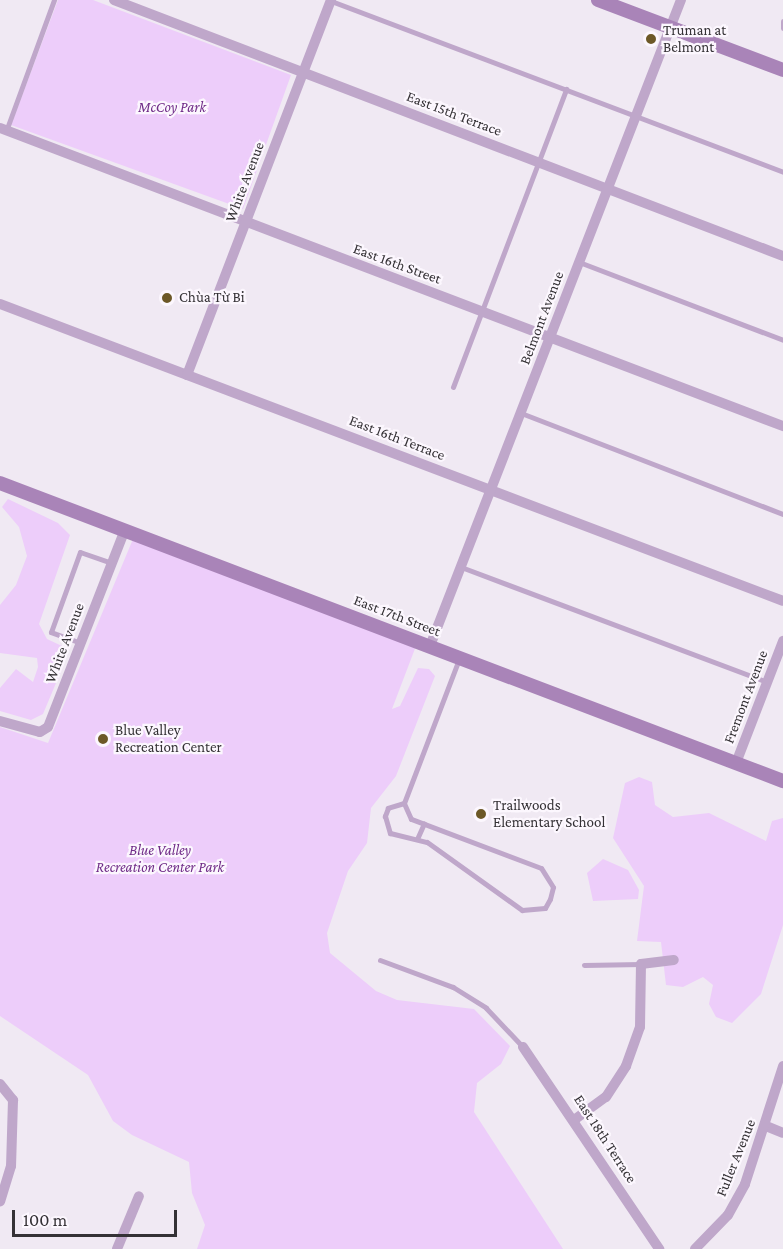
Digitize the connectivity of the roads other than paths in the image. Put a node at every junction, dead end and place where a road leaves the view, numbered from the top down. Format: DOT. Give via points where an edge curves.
graph roads {
  1 [pos="54,0"];
  2 [pos="114,0"];
  3 [pos="331,0"];
  4 [pos="598,0"];
  5 [pos="681,0"];
  6 [pos="783,21"];
  7 [pos="671,28"];
  8 [pos="783,28"];
  9 [pos="782,68"];
  10 [pos="303,72"];
  11 [pos="566,89"];
  12 [pos="637,116"];
  13 [pos="3,129"];
  14 [pos="539,162"];
  15 [pos="783,172"];
  16 [pos="608,188"];
  17 [pos="245,223"];
  18 [pos="783,256"];
  19 [pos="579,262"];
  20 [pos="0,304"];
  21 [pos="482,312"];
  22 [pos="550,337"];
  23 [pos="783,340"];
  24 [pos="187,375"];
  25 [pos="453,387"];
  26 [pos="521,413"];
  27 [pos="783,426"];
  28 [pos="0,483"];
  29 [pos="491,490"];
  30 [pos="783,514"];
  31 [pos="125,530"];
  32 [pos="112,562"];
  33 [pos="461,567"];
  34 [pos="783,601"];
  35 [pos="783,641"];
  36 [pos="81,643"];
  37 [pos="430,646"];
  38 [pos="460,658"];
  39 [pos="767,682"];
  40 [pos="0,721"];
  41 [pos="736,763"];
  42 [pos="783,781"];
  43 [pos="404,803"];
  44 [pos="423,824"];
  45 [pos="417,839"];
  46 [pos="380,960"];
  47 [pos="674,960"];
  48 [pos="641,964"];
  49 [pos="584,965"];
  50 [pos="523,1047"];
  51 [pos="783,1066"];
  52 [pos="0,1084"];
  53 [pos="574,1120"];
  54 [pos="766,1126"];
  55 [pos="783,1133"];
  56 [pos="139,1196"];
  57 [pos="0,1201"];
  58 [pos="117,1249"];
  59 [pos="658,1249"];
  60 [pos="695,1249"];
  1 -- 13 [label="lane"];
  2 -- 10 [label="street, East 15th Terrace"];
  3 -- 10 [label="street, White Avenue"];
  3 -- 11 [label="lane"];
  4 -- 7 [label="street"];
  5 -- 7 [label="street, Belmont Avenue"];
  6 -- 8 [label="lane"];
  7 -- 9 [label="street"];
  7 -- 12 [label="street, Belmont Avenue"];
  10 -- 14 [label="street, East 15th Terrace"];
  10 -- 17 [label="street, White Avenue"];
  11 -- 12 [label="lane"];
  11 -- 14 [label="lane"];
  12 -- 15 [label="lane"];
  12 -- 16 [label="street, Belmont Avenue"];
  13 -- 17 [label="street, East 16th Street"];
  14 -- 16 [label="street, East 15th Terrace"];
  14 -- 21 [label="lane"];
  16 -- 18 [label="street, East 15th Terrace"];
  16 -- 19 [label="street, Belmont Avenue"];
  17 -- 21 [label="street, East 16th Street"];
  17 -- 24 [label="street, White Avenue"];
  19 -- 22 [label="street, Belmont Avenue"];
  19 -- 23 [label="lane"];
  20 -- 24 [label="street, East 16th Terrace"];
  21 -- 22 [label="street, East 16th Street"];
  21 -- 25 [label="lane"];
  22 -- 26 [label="street, Belmont Avenue"];
  22 -- 27 [label="street, East 16th Street"];
  24 -- 29 [label="street, East 16th Terrace"];
  26 -- 29 [label="street, Belmont Avenue"];
  26 -- 30 [label="lane"];
  28 -- 31 [label="street, East 17th Street"];
  29 -- 33 [label="street, Belmont Avenue"];
  29 -- 34 [label="street, East 16th Terrace"];
  31 -- 32 [label="street, White Avenue"];
  31 -- 37 [label="street, East 17th Street"];
  32 -- 36 [label="street, White Avenue"];
  32 -- 36 [label="lane" via="80,552 51,632"];
  33 -- 37 [label="street, Belmont Avenue"];
  33 -- 39 [label="lane"];
  35 -- 39 [label="street, Fremont Avenue"];
  36 -- 40 [label="street, White Avenue" via="44,732"];
  37 -- 38 [label="street, East 17th Street"];
  38 -- 41 [label="street, East 17th Street"];
  38 -- 43 [label="lane"];
  39 -- 41 [label="street, Fremont Avenue"];
  41 -- 42 [label="street, East 17th Street"];
  43 -- 44 [label="lane" via="411,819"];
  43 -- 45 [label="lane" via="388,808 386,825 390,833"];
  44 -- 45 [label="lane"];
  44 -- 45 [label="lane" via="541,868 550,876 550,899 544,908 522,910"];
  46 -- 50 [label="lane" via="453,987 486,1008"];
  47 -- 48 [label="street"];
  48 -- 49 [label="lane"];
  48 -- 53 [label="street" via="640,1027 626,1066 606,1097"];
  50 -- 53 [label="street, East 18th Terrace"];
  51 -- 54 [label="street, Fuller Avenue"];
  52 -- 57 [label="street" via="13,1100 11,1166"];
  53 -- 59 [label="street, East 18th Terrace"];
  54 -- 55 [label="street"];
  54 -- 60 [label="street, Fuller Avenue" via="728,1215"];
  56 -- 58 [label="street"];
}
